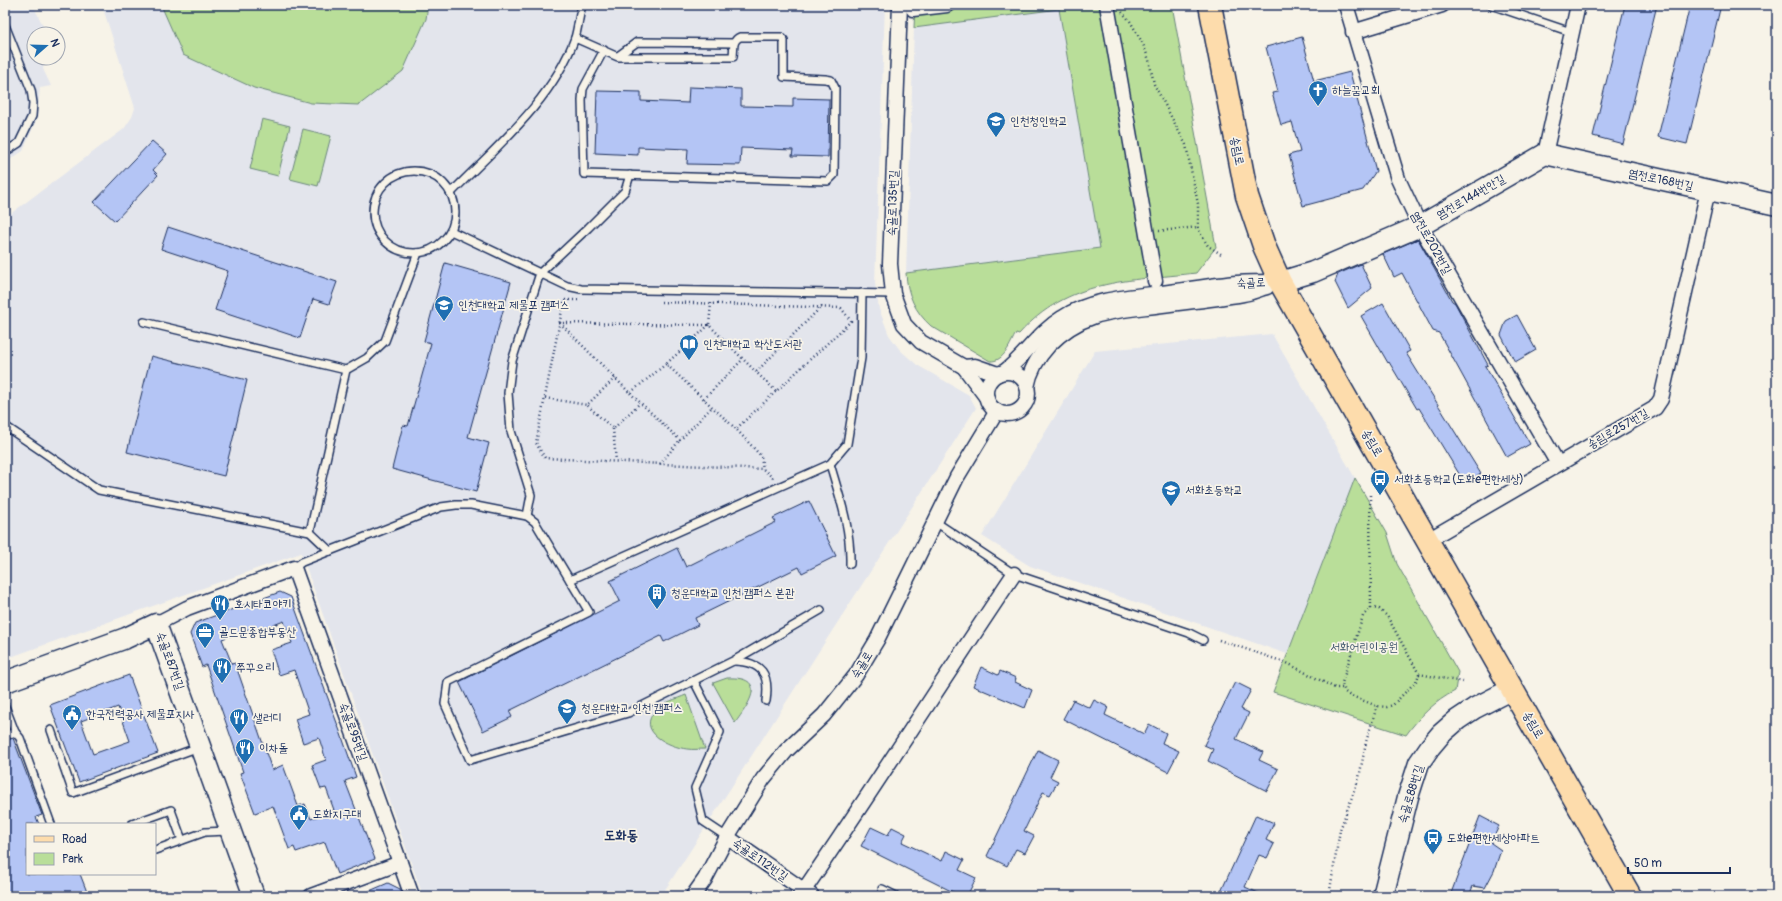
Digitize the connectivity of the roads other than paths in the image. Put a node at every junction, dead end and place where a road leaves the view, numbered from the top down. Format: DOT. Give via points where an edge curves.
graph roads {
  1 [pos="582,5"];
  2 [pos="947,5"];
  3 [pos="1210,5"];
  4 [pos="1346,5"];
  5 [pos="1442,5"];
  6 [pos="1491,5"];
  7 [pos="1578,5"];
  8 [pos="906,7"];
  9 [pos="1108,7"];
  10 [pos="5,25"];
  11 [pos="1353,32"];
  12 [pos="1571,32"];
  13 [pos="575,38"];
  14 [pos="734,43"];
  15 [pos="604,50"];
  16 [pos="618,57"];
  17 [pos="5,152"];
  18 [pos="1545,154"];
  19 [pos="630,175"];
  20 [pos="1708,190"];
  21 [pos="451,193"];
  22 [pos="1777,205"];
  23 [pos="1420,226"];
  24 [pos="451,231"];
  25 [pos="418,253"];
  26 [pos="540,273"];
  27 [pos="1155,281"];
  28 [pos="1280,282"];
  29 [pos="862,293"];
  30 [pos="893,294"];
  31 [pos="144,322"];
  32 [pos="964,367"];
  33 [pos="346,370"];
  34 [pos="1001,373"];
  35 [pos="1027,387"];
  36 [pos="987,398"];
  37 [pos="997,411"];
  38 [pos="5,426"];
  39 [pos="830,464"];
  40 [pos="1558,464"];
  41 [pos="527,516"];
  42 [pos="934,521"];
  43 [pos="310,532"];
  44 [pos="1428,540"];
  45 [pos="330,551"];
  46 [pos="850,564"];
  47 [pos="294,568"];
  48 [pos="1014,574"];
  49 [pos="570,580"];
  50 [pos="821,610"];
  51 [pos="156,624"];
  52 [pos="1203,640"];
  53 [pos="733,661"];
  54 [pos="694,681"];
  55 [pos="5,682"];
  56 [pos="1512,689"];
  57 [pos="766,701"];
  58 [pos="5,706"];
  59 [pos="51,730"];
  60 [pos="15,732"];
  61 [pos="5,736"];
  62 [pos="201,746"];
  63 [pos="51,823"];
  64 [pos="135,823"];
  65 [pos="230,830"];
  66 [pos="727,837"];
  67 [pos="182,840"];
  68 [pos="156,850"];
  69 [pos="400,863"];
  70 [pos="882,889"];
  71 [pos="805,894"];
  72 [pos="254,896"];
  73 [pos="311,896"];
  74 [pos="412,896"];
  75 [pos="693,896"];
  76 [pos="896,896"];
  77 [pos="1383,896"];
  78 [pos="1630,896"];
  1 -- 13 [label="lane"];
  2 -- 8 [label="street"];
  3 -- 28 [label="main road, 송림로" via="1247,196 1264,246"];
  4 -- 11 [label="street, 염전로202번길"];
  5 -- 11 [label="street"];
  6 -- 12 [label="lane"];
  7 -- 12 [label="street"];
  8 -- 30 [label="street, 숙골로135번길" via="890,264"];
  9 -- 27 [label="street"];
  10 -- 17 [label="lane" via="31,90 33,103 32,116 19,143"];
  11 -- 23 [label="street, 염전로202번길" via="1393,168"];
  12 -- 18 [label="street"];
  13 -- 15 [label="lane"];
  13 -- 21 [label="lane" via="555,79 531,111"];
  14 -- 16 [label="lane" via="637,42"];
  14 -- 16 [label="lane" via="734,57"];
  14 -- 19 [label="lane" via="736,38 740,37 780,37 784,40 784,77 831,80 835,88 834,175 828,181"];
  15 -- 16 [label="lane"];
  15 -- 19 [label="lane" via="583,89 584,174"];
  18 -- 20 [label="street, 염전로168번길"];
  18 -- 23 [label="street, 염전로144번안길"];
  19 -- 26 [label="lane" via="625,191"];
  20 -- 22 [label="street, 염전로168번길"];
  20 -- 40 [label="street, 송림로257번길" via="1661,399 1655,408"];
  21 -- 24 [label="lane" via="456,216"];
  21 -- 25 [label="lane" via="438,178 429,173 414,171 400,173 391,178 378,193 373,212 374,222 381,235 400,251"];
  23 -- 28 [label="street, 염전로144번안길" via="1313,272"];
  23 -- 40 [label="street, 염전로202번길"];
  24 -- 25 [label="lane" via="441,244"];
  24 -- 26 [label="lane"];
  25 -- 33 [label="lane" via="385,341 367,358"];
  26 -- 29 [label="lane" via="566,286 581,289"];
  26 -- 41 [label="lane" via="512,361 508,393 511,431 531,495"];
  28 -- 34 [label="street, 숙골로" via="1238,283 1124,298 1086,306 1050,326 1021,358"];
  28 -- 35 [label="street, 숙골로" via="1245,294 1112,311 1080,321 1058,336 1038,358 1031,370"];
  28 -- 44 [label="main road, 송림로"];
  29 -- 30 [label="lane"];
  29 -- 39 [label="lane" via="861,358 847,444"];
  30 -- 32 [label="street, 숙골로135번길" via="904,324 913,334 921,342"];
  31 -- 33 [label="lane"];
  32 -- 34 [label="street, 숙골로135번길" via="975,366"];
  32 -- 36 [label="street, 숙골로135번길"];
  33 -- 43 [label="lane"];
  34 -- 35 [label="street" via="1010,372 1021,377"];
  34 -- 36 [label="street, 숙골로" via="990,381 986,392"];
  35 -- 37 [label="street, 숙골로" via="1027,399 1020,409 1008,414"];
  36 -- 37 [label="street"];
  37 -- 42 [label="street, 숙골로"];
  38 -- 43 [label="lane" via="99,490"];
  39 -- 46 [label="lane" via="848,522"];
  39 -- 49 [label="lane"];
  40 -- 44 [label="street, 송림로257번길"];
  41 -- 45 [label="lane" via="472,505 441,507"];
  41 -- 49 [label="lane" via="538,526"];
  42 -- 48 [label="lane"];
  42 -- 66 [label="street, 숙골로" via="877,640 856,675 824,715 774,764"];
  43 -- 45 [label="lane"];
  44 -- 56 [label="main road, 송림로"];
  45 -- 47 [label="lane" via="302,562"];
  47 -- 51 [label="street" via="187,608"];
  47 -- 69 [label="street, 숙골로95번길"];
  48 -- 52 [label="lane"];
  48 -- 71 [label="street"];
  49 -- 54 [label="lane" via="589,612 448,682 445,704 470,760 628,713"];
  50 -- 53 [label="lane"];
  51 -- 55 [label="street, 숙골로87번길" via="126,638"];
  51 -- 62 [label="street, 숙골로87번길"];
  53 -- 54 [label="lane"];
  53 -- 57 [label="lane" via="755,665 762,671 766,680"];
  54 -- 66 [label="lane" via="720,732 695,788 703,821"];
  56 -- 77 [label="street, 숙골로88번길" via="1457,720 1441,734 1419,763"];
  56 -- 78 [label="main road, 송림로"];
  58 -- 60 [label="lane"];
  59 -- 62 [label="lane" via="73,793"];
  60 -- 61 [label="lane"];
  60 -- 63 [label="lane" via="20,738"];
  62 -- 65 [label="street, 숙골로87번길"];
  64 -- 67 [label="lane" via="171,810"];
  65 -- 67 [label="lane" via="205,832"];
  65 -- 72 [label="street, 숙골로87번길"];
  66 -- 71 [label="street, 숙골로112번길"];
  66 -- 75 [label="street, 숙골로"];
  67 -- 68 [label="lane"];
  69 -- 73 [label="street"];
  69 -- 74 [label="street, 숙골로95번길"];
  70 -- 76 [label="lane"];
}
